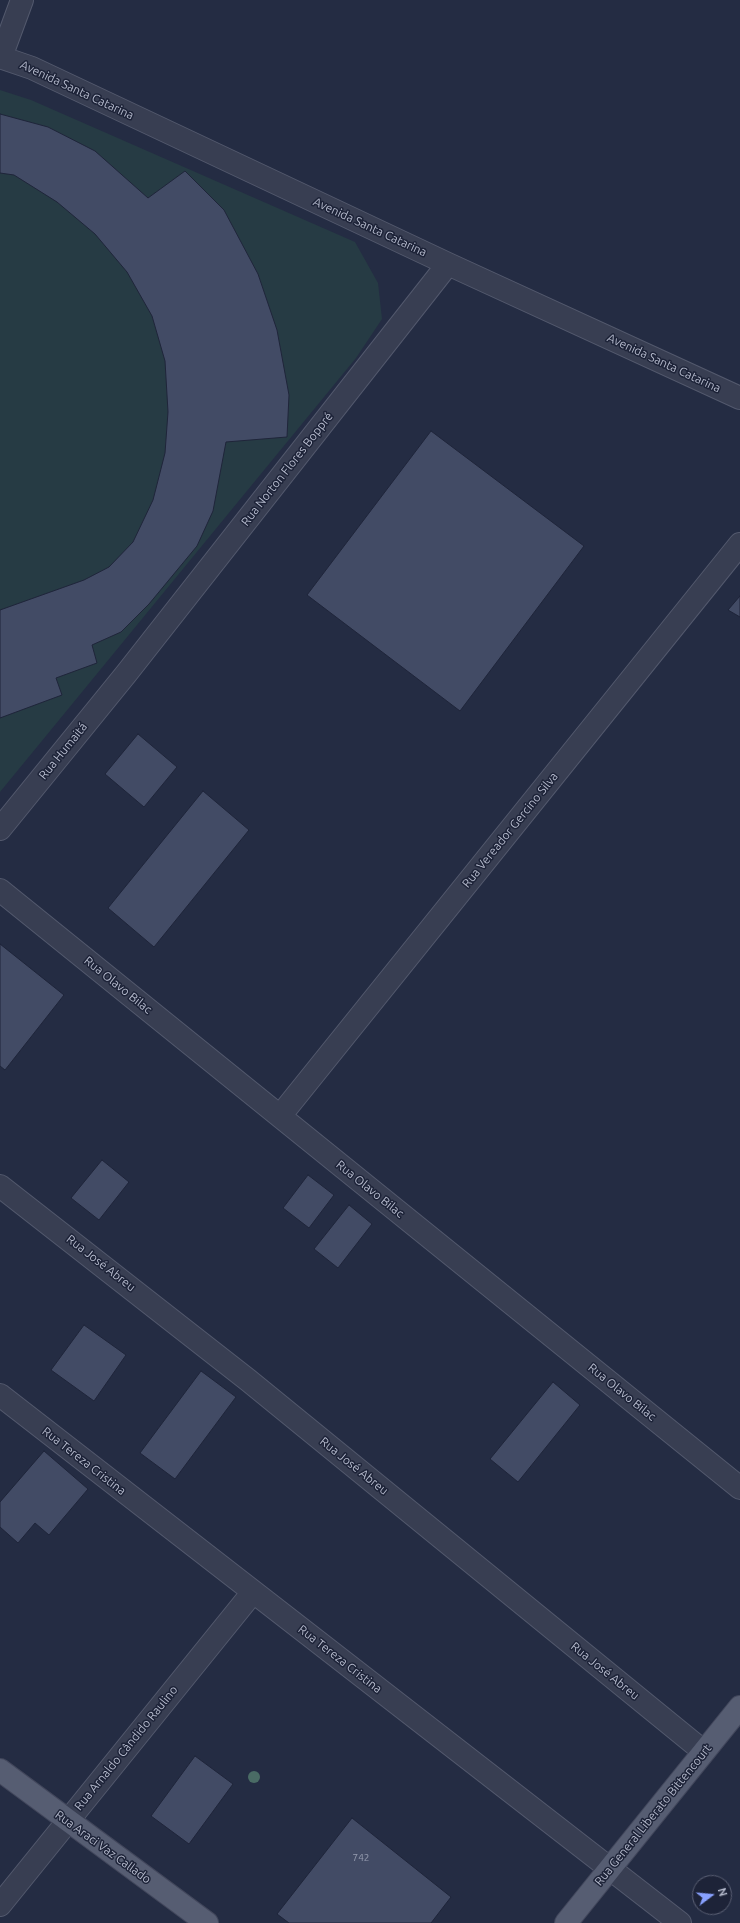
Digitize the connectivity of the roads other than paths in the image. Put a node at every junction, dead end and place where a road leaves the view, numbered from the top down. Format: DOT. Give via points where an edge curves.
graph roads {
  1 [pos="22,0"];
  2 [pos="1,57"];
  3 [pos="448,264"];
  4 [pos="740,398"];
  5 [pos="740,544"];
  6 [pos="126,674"];
  7 [pos="0,829"];
  8 [pos="0,890"];
  9 [pos="280,1116"];
  10 [pos="0,1186"];
  11 [pos="0,1395"];
  12 [pos="740,1488"];
  13 [pos="253,1592"];
  14 [pos="740,1707"];
  15 [pos="703,1752"];
  16 [pos="0,1770"];
  17 [pos="68,1821"];
  18 [pos="609,1868"];
  19 [pos="0,1905"];
  20 [pos="207,1923"];
  21 [pos="566,1923"];
  22 [pos="680,1923"];
  1 -- 2 [label="street"];
  2 -- 3 [label="street, Avenida Santa Catarina" via="46,74"];
  3 -- 4 [label="street, Avenida Santa Catarina"];
  3 -- 6 [label="street, Rua Norton Flores Boppré"];
  5 -- 9 [label="street, Rua Vereador Gercino Silva"];
  6 -- 7 [label="street, Rua Humaitá"];
  8 -- 9 [label="street, Rua Olavo Bilac"];
  9 -- 12 [label="street, Rua Olavo Bilac"];
  10 -- 15 [label="street, Rua José Abreu" via="248,1380"];
  11 -- 13 [label="street, Rua Tereza Cristina"];
  13 -- 17 [label="street, Rua Arnaldo Cândido Raulino"];
  13 -- 18 [label="street, Rua Tereza Cristina"];
  14 -- 15 [label="main road, Rua General Liberato Bittencourt"];
  15 -- 18 [label="main road, Rua General Liberato Bittencourt"];
  16 -- 17 [label="main road, Rua Araci Vaz Callado"];
  17 -- 19 [label="street, Rua Arnaldo Cândido Raulino"];
  17 -- 20 [label="main road, Rua Araci Vaz Callado"];
  18 -- 21 [label="main road, Rua General Liberato Bittencourt"];
  18 -- 22 [label="street, Rua Tereza Cristina"];
}
